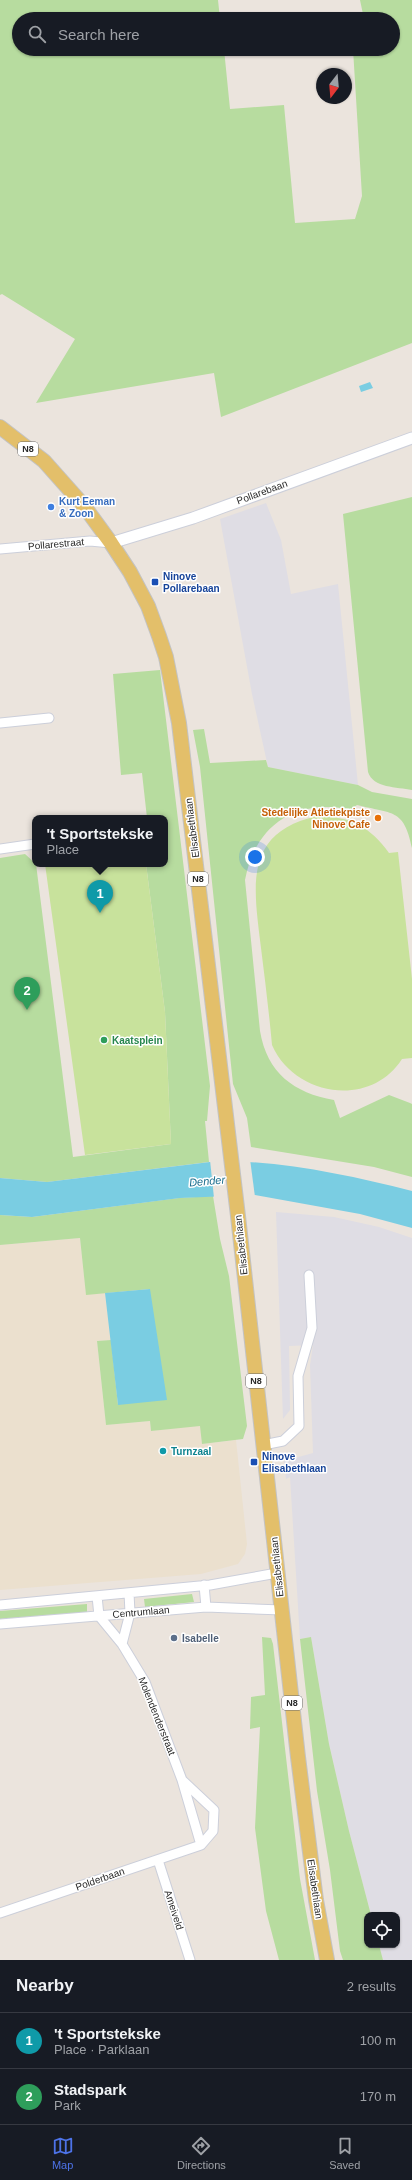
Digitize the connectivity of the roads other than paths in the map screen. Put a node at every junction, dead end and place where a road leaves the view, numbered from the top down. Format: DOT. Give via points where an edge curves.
graph roads {
  1 [pos="0,427"];
  2 [pos="412,438"];
  3 [pos="111,543"];
  4 [pos="0,549"];
  5 [pos="49,718"];
  6 [pos="0,723"];
  7 [pos="32,844"];
  8 [pos="0,849"];
  9 [pos="309,1275"];
  10 [pos="263,1445"];
  11 [pos="277,1573"];
  12 [pos="204,1585"];
  13 [pos="129,1593"];
  14 [pos="97,1596"];
  15 [pos="0,1605"];
  16 [pos="206,1607"];
  17 [pos="282,1610"];
  18 [pos="130,1613"];
  19 [pos="99,1616"];
  20 [pos="0,1624"];
  21 [pos="122,1644"];
  22 [pos="182,1780"];
  23 [pos="201,1845"];
  24 [pos="158,1860"];
  25 [pos="0,1913"];
  26 [pos="190,1960"];
  27 [pos="327,1960"];
  1 -- 3 [label="main road, N8" via="44,461 84,506"];
  2 -- 3 [label="street, Pollarebaan" via="193,518"];
  3 -- 4 [label="street, Pollarestraat" via="90,541"];
  3 -- 10 [label="main road, Elisabethlaan / N8" via="148,606 166,657 179,723"];
  5 -- 6 [label="street"];
  7 -- 8 [label="street"];
  9 -- 10 [label="street" via="312,1328 298,1376 299,1426 284,1441"];
  10 -- 11 [label="main road, Elisabethlaan / N8"];
  11 -- 12 [label="street, Centrumlaan"];
  11 -- 17 [label="main road, Elisabethlaan / N8"];
  12 -- 13 [label="street, Centrumlaan"];
  12 -- 16 [label="street"];
  13 -- 14 [label="street, Centrumlaan"];
  13 -- 18 [label="street"];
  14 -- 15 [label="street, Centrumlaan"];
  14 -- 19 [label="street"];
  16 -- 17 [label="street, Centrumlaan"];
  16 -- 18 [label="street, Centrumlaan"];
  17 -- 27 [label="main road, Elisabethlaan / N8" via="316,1900"];
  18 -- 19 [label="street, Centrumlaan"];
  18 -- 21 [label="street"];
  19 -- 20 [label="street, Centrumlaan"];
  19 -- 21 [label="street, Molendenderstraat"];
  21 -- 22 [label="street, Molendenderstraat" via="145,1682"];
  22 -- 23 [label="street"];
  22 -- 23 [label="street" via="214,1810 213,1831"];
  23 -- 24 [label="street, Polderbaan"];
  24 -- 25 [label="street, Polderbaan"];
  24 -- 26 [label="street, Ameiveld"];
}
